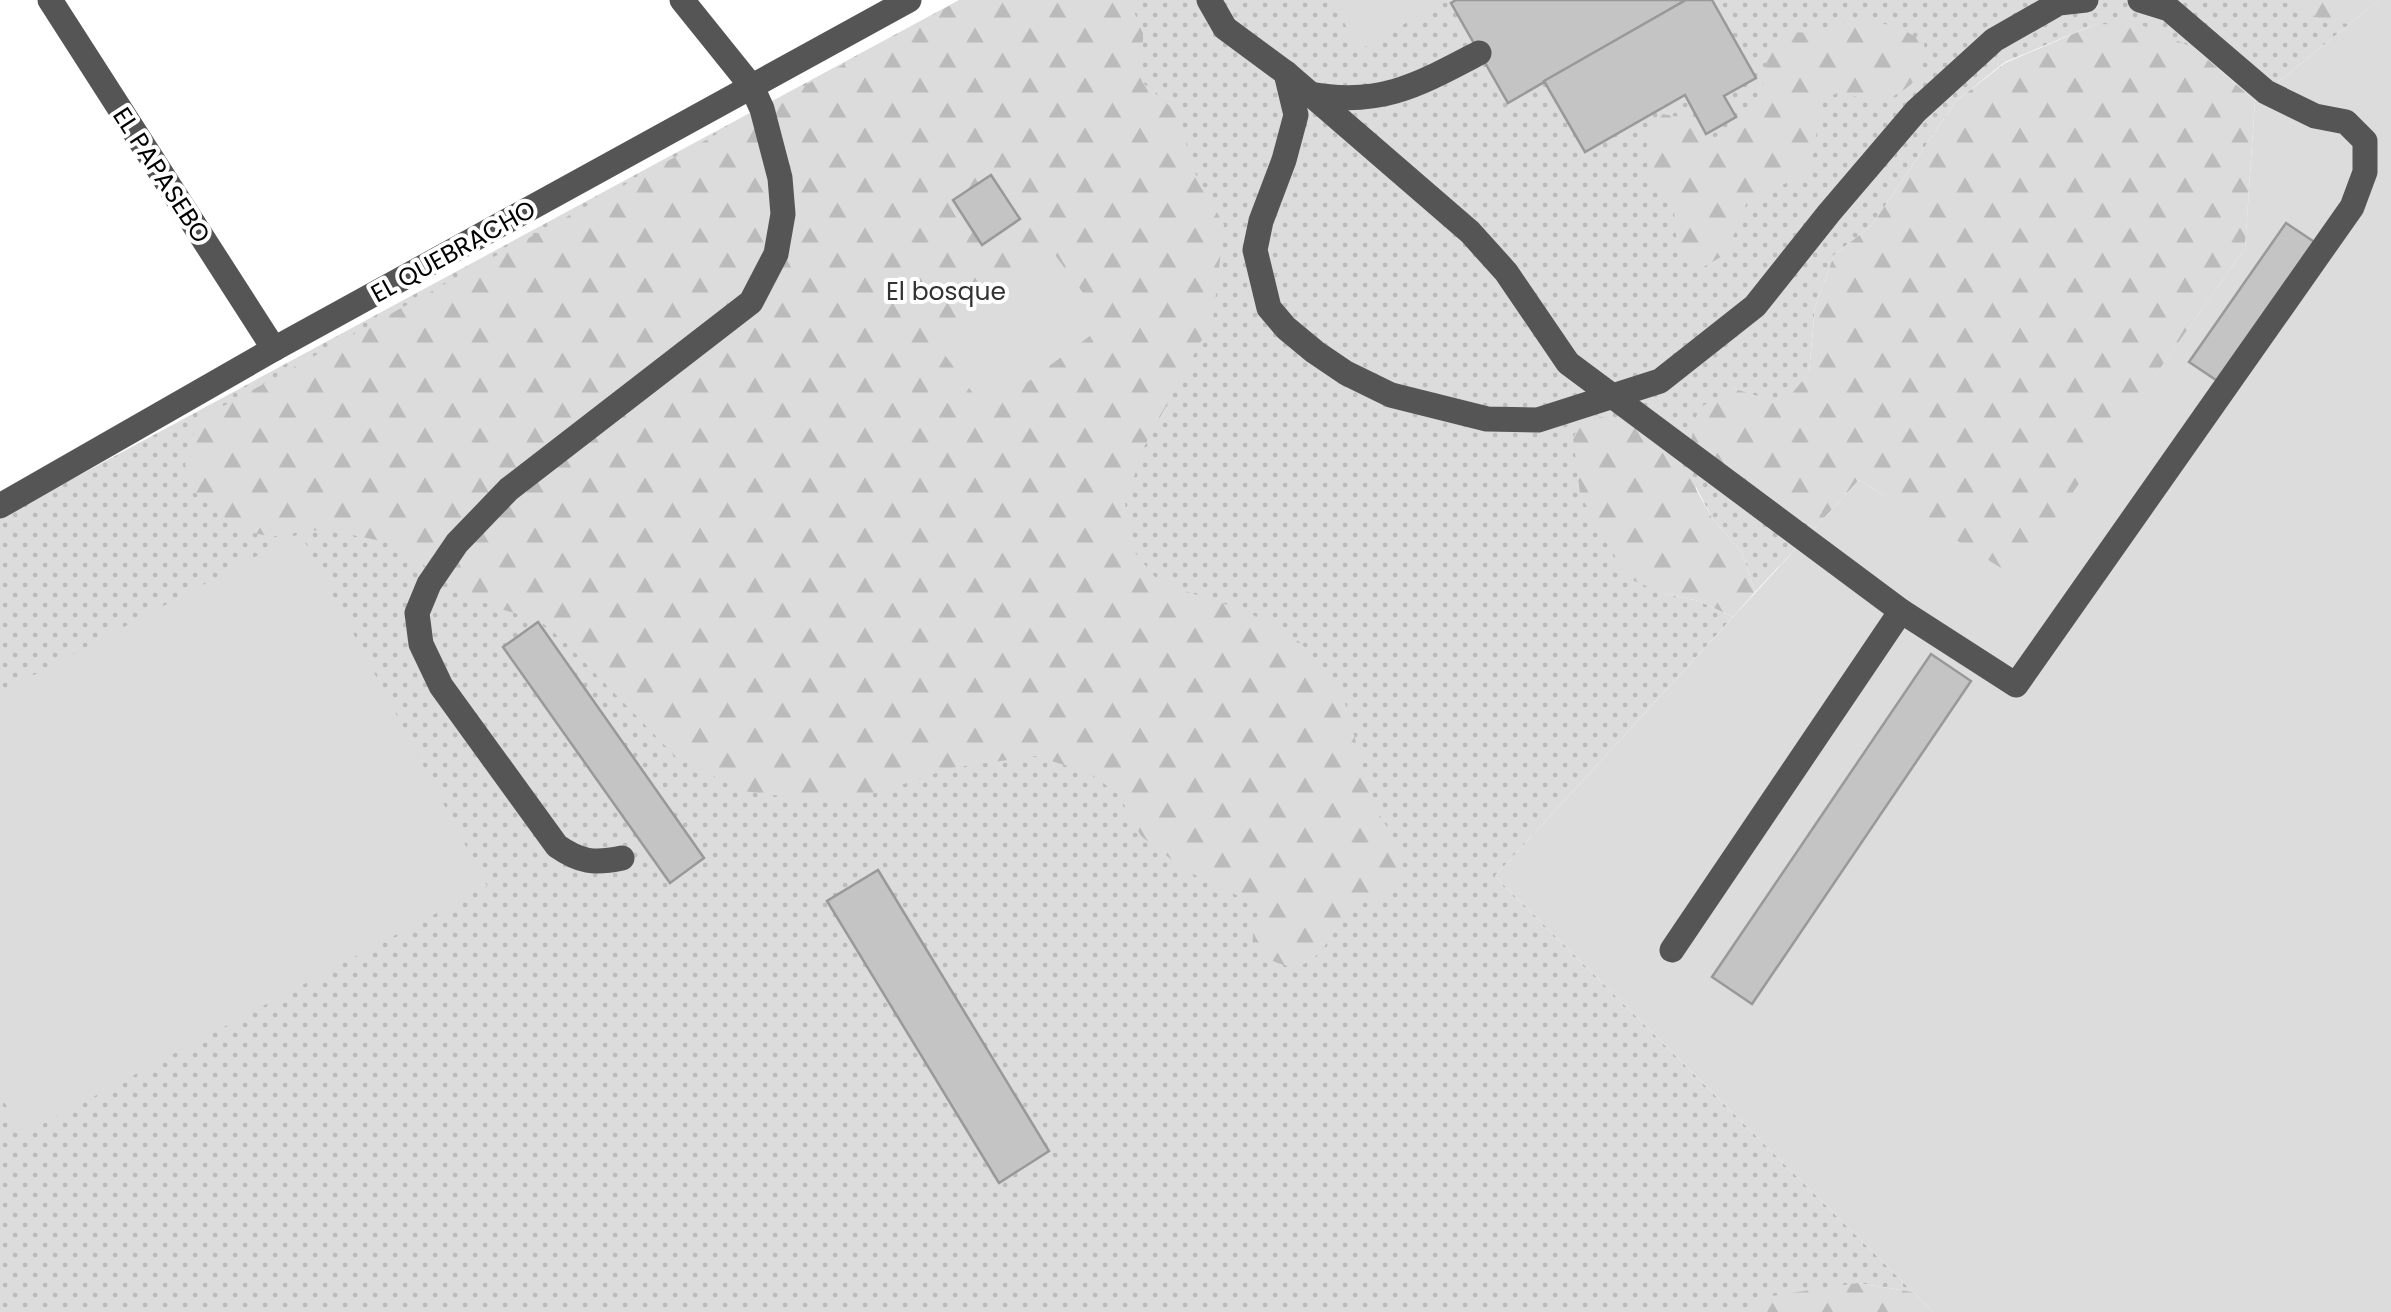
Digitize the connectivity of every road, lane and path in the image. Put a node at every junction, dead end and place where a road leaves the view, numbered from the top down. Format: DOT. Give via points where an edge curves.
graph roads {
  1 [pos="50,0"];
  2 [pos="682,0"];
  3 [pos="909,0"];
  4 [pos="1209,0"];
  5 [pos="2086,0"];
  6 [pos="2140,0"];
  7 [pos="1480,53"];
  8 [pos="1286,73"];
  9 [pos="752,88"];
  10 [pos="1310,94"];
  11 [pos="274,349"];
  12 [pos="1613,397"];
  13 [pos="0,506"];
  14 [pos="1901,611"];
  15 [pos="622,858"];
  16 [pos="1672,950"];
  1 -- 11 [label="street, EL PAPASEBO"];
  2 -- 9 [label="street"];
  3 -- 9 [label="street, EL QUEBRACHO"];
  4 -- 8 [label="street" via="1225,28"];
  5 -- 12 [label="street" via="2059,3 1994,40 1916,112 1755,306 1660,381"];
  6 -- 14 [label="street" via="2169,9 2266,92 2346,122 2365,142 2366,172 2352,207 2016,685"];
  7 -- 10 [label="street" via="1390,94 1363,100"];
  8 -- 10 [label="street"];
  8 -- 12 [label="street" via="1296,114 1255,250 1268,308 1286,328 1346,373 1391,395 1486,419 1538,420"];
  9 -- 11 [label="street, EL QUEBRACHO"];
  9 -- 15 [label="street" via="772,145 783,214 776,254 752,302 509,489 457,543 417,613 420,644 441,686 556,846 597,864"];
  10 -- 12 [label="street" via="1470,232 1568,363"];
  11 -- 13 [label="street, EL QUEBRACHO"];
  12 -- 14 [label="street"];
  14 -- 16 [label="street"];
}
